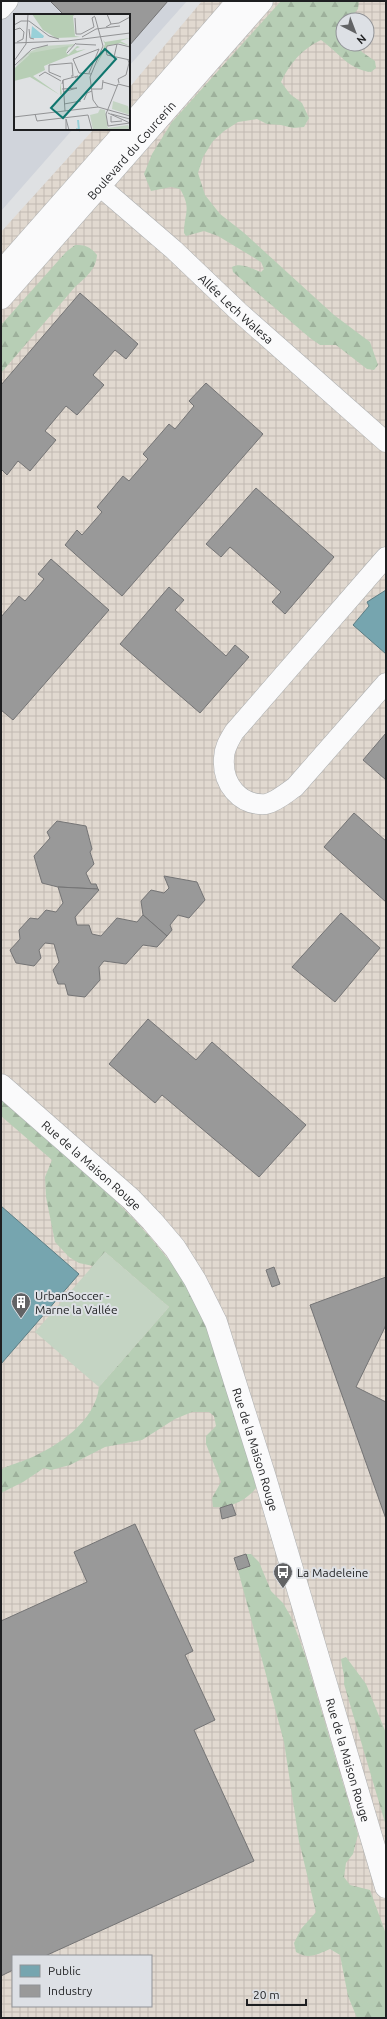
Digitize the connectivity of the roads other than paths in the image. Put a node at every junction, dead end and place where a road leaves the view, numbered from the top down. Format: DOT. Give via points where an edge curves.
graph roads {
  1 [pos="8,1"];
  2 [pos="238,1"];
  3 [pos="262,1"];
  4 [pos="1,9"];
  5 [pos="130,126"];
  6 [pos="126,130"];
  7 [pos="93,180"];
  8 [pos="1,272"];
  9 [pos="1,298"];
  10 [pos="386,442"];
  11 [pos="386,557"];
  12 [pos="386,683"];
  13 [pos="1,1085"];
  14 [pos="386,1887"];
  1 -- 4 [label="street"];
  2 -- 5 [label="street, Boulevard du Courcerin"];
  3 -- 7 [label="street, Boulevard du Courcerin"];
  6 -- 7 [label="street, Boulevard du Courcerin"];
  7 -- 8 [label="street, Boulevard du Courcerin"];
  7 -- 9 [label="street, Boulevard du Courcerin"];
  7 -- 10 [label="street, Allée Lech Walesa"];
  11 -- 12 [label="street" via="234,732 226,747 224,759 226,777 231,789 241,798 254,803 267,804 281,798 295,787"];
  13 -- 14 [label="street, Rue de la Maison Rouge" via="152,1221 195,1280 216,1322 264,1474"];
}
